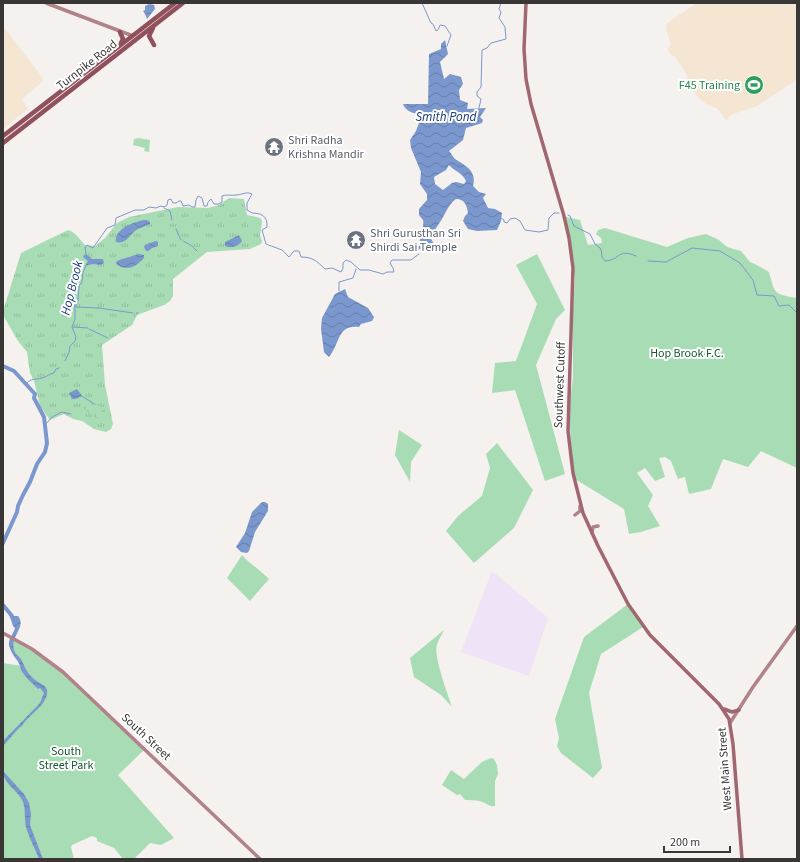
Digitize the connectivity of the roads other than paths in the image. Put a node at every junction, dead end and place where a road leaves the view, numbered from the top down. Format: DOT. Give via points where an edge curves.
graph roads {
  1 [pos="46,3"];
  2 [pos="175,3"];
  3 [pos="183,3"];
  4 [pos="526,3"];
  5 [pos="156,23"];
  6 [pos="120,32"];
  7 [pos="132,36"];
  8 [pos="138,38"];
  9 [pos="120,45"];
  10 [pos="154,45"];
  11 [pos="3,136"];
  12 [pos="3,143"];
  13 [pos="580,505"];
  14 [pos="575,515"];
  15 [pos="598,526"];
  16 [pos="592,534"];
  17 [pos="797,626"];
  18 [pos="3,633"];
  19 [pos="723,708"];
  20 [pos="739,710"];
  21 [pos="730,723"];
  22 [pos="260,859"];
  23 [pos="742,859"];
  1 -- 6 [label="main road"];
  2 -- 7 [label="highway, Turnpike Road"];
  3 -- 5 [label="highway, Turnpike Road"];
  4 -- 13 [label="main road, Southwest Cutoff" via="526,79 564,216 571,256 573,292 568,431 572,473"];
  5 -- 8 [label="highway, Turnpike Road"];
  5 -- 10 [label="highway" via="149,35"];
  6 -- 7 [label="main road"];
  6 -- 9 [label="highway" via="123,39"];
  7 -- 8 [label="main road"];
  7 -- 9 [label="highway, Turnpike Road"];
  8 -- 12 [label="highway, Turnpike Road"];
  9 -- 11 [label="highway, Turnpike Road"];
  13 -- 14 [label="main road" via="580,511"];
  13 -- 16 [label="main road, Southwest Cutoff"];
  15 -- 16 [label="main road" via="593,528"];
  16 -- 19 [label="main road, Southwest Cutoff" via="628,604 643,627"];
  17 -- 20 [label="main road, West Main Street"];
  18 -- 22 [label="main road, South Street" via="38,653 63,672"];
  19 -- 20 [label="main road" via="732,712"];
  19 -- 21 [label="main road, Southwest Cutoff"];
  20 -- 21 [label="main road, West Main Street"];
  21 -- 23 [label="main road, West Main Street"];
}
